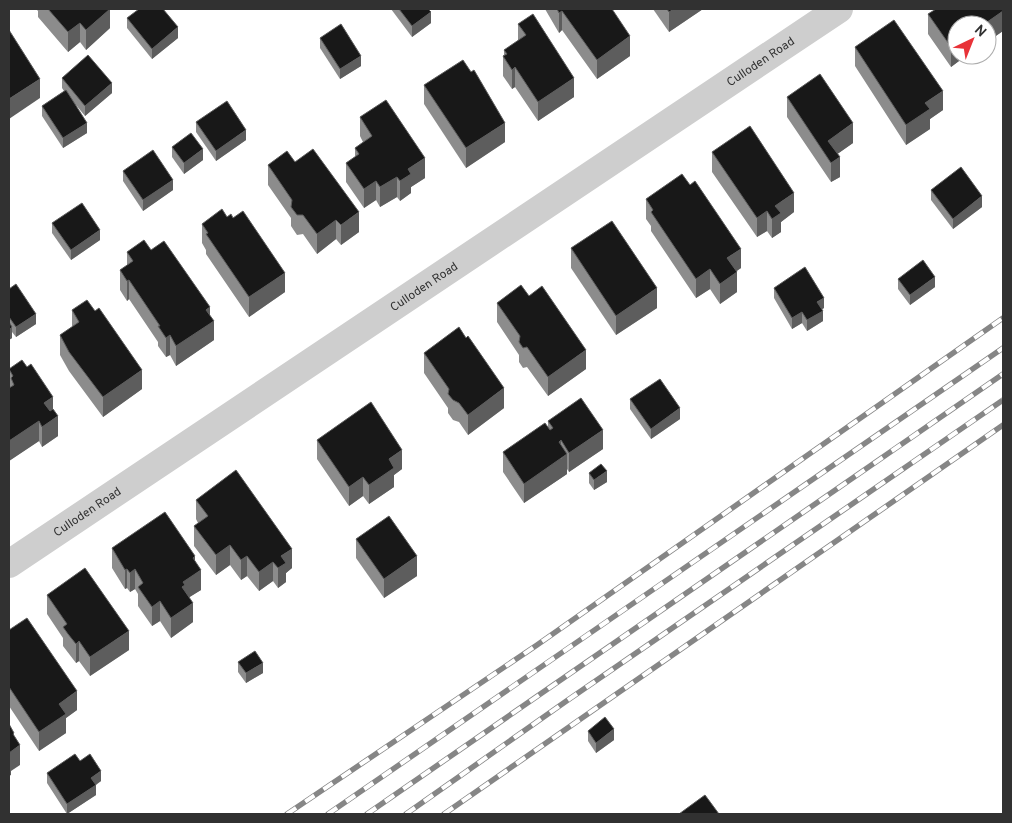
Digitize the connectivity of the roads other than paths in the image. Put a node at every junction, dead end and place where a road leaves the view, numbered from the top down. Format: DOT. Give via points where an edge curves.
graph roads {
  1 [pos="838,9"];
  2 [pos="9,564"];
  1 -- 2 [label="street, Culloden Road"];
}
